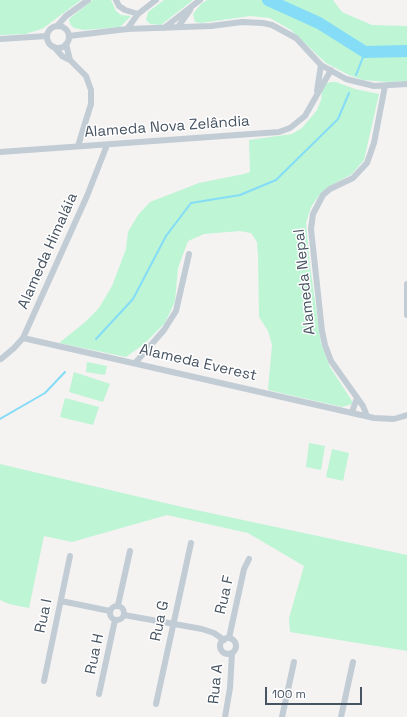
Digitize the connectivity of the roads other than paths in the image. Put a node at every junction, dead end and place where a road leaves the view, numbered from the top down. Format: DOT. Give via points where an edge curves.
graph roads {
  1 [pos="88,0"];
  2 [pos="116,0"];
  3 [pos="156,0"];
  4 [pos="197,2"];
  5 [pos="138,14"];
  6 [pos="57,26"];
  7 [pos="178,27"];
  8 [pos="164,28"];
  9 [pos="127,30"];
  10 [pos="47,36"];
  11 [pos="69,36"];
  12 [pos="0,39"];
  13 [pos="66,44"];
  14 [pos="54,47"];
  15 [pos="70,60"];
  16 [pos="321,65"];
  17 [pos="331,70"];
  18 [pos="407,84"];
  19 [pos="385,86"];
  20 [pos="317,93"];
  21 [pos="107,145"];
  22 [pos="78,146"];
  23 [pos="0,152"];
  24 [pos="189,254"];
  25 [pos="407,284"];
  26 [pos="407,315"];
  27 [pos="23,338"];
  28 [pos="1,359"];
  29 [pos="136,362"];
  30 [pos="357,398"];
  31 [pos="352,412"];
  32 [pos="407,415"];
  33 [pos="367,416"];
  34 [pos="191,543"];
  35 [pos="130,551"];
  36 [pos="70,556"];
  37 [pos="249,559"];
  38 [pos="60,601"];
  39 [pos="118,605"];
  40 [pos="110,611"];
  41 [pos="124,615"];
  42 [pos="115,620"];
  43 [pos="172,623"];
  44 [pos="226,639"];
  45 [pos="232,653"];
  46 [pos="294,662"];
  47 [pos="353,662"];
  48 [pos="44,681"];
  49 [pos="99,694"];
  50 [pos="156,704"];
  51 [pos="225,717"];
  52 [pos="282,717"];
  53 [pos="341,717"];
  1 -- 6 [label="street"];
  2 -- 5 [label="street" via="125,10"];
  3 -- 5 [label="street"];
  4 -- 7 [label="street"];
  4 -- 8 [label="street"];
  5 -- 9 [label="street"];
  6 -- 10 [label="street" via="49,31"];
  6 -- 11 [label="street" via="65,28"];
  7 -- 8 [label="street"];
  7 -- 16 [label="street" via="242,22 272,25 296,38"];
  8 -- 9 [label="street"];
  9 -- 11 [label="street"];
  10 -- 12 [label="street"];
  10 -- 14 [label="street" via="49,43"];
  11 -- 13 [label="street"];
  13 -- 14 [label="street"];
  13 -- 15 [label="street"];
  14 -- 15 [label="street"];
  15 -- 22 [label="street" via="86,76 91,90 91,104"];
  16 -- 17 [label="street"];
  16 -- 20 [label="street, Alameda Nova Zelândia"];
  17 -- 19 [label="street" via="358,83"];
  17 -- 20 [label="street, Alameda Nova Zelândia"];
  18 -- 19 [label="street"];
  19 -- 30 [label="street, Alameda Nepal" via="374,143 367,163 352,178 330,189 323,196 313,214 311,229 325,345 331,360"];
  20 -- 21 [label="street, Alameda Nova Zelândia" via="305,116 290,128 279,132"];
  21 -- 22 [label="street, Alameda Nova Zelândia"];
  21 -- 27 [label="street, Alameda Himaláia" via="87,196"];
  22 -- 23 [label="street, Alameda Nova Zelândia"];
  24 -- 29 [label="street" via="176,311 168,326"];
  25 -- 26 [label="street"];
  27 -- 28 [label="street, Alameda Himaláia"];
  27 -- 29 [label="street, Alameda Everest"];
  29 -- 31 [label="street, Alameda Everest"];
  30 -- 31 [label="street"];
  30 -- 33 [label="street, Alameda Nepal"];
  31 -- 33 [label="street, Alameda Everest"];
  32 -- 33 [label="street, Alameda Everest" via="394,419"];
  34 -- 43 [label="street, Rua G"];
  35 -- 39 [label="street"];
  36 -- 38 [label="street, Rua I"];
  37 -- 44 [label="street, Rua F"];
  38 -- 40 [label="street"];
  38 -- 48 [label="street, Rua I"];
  39 -- 40 [label="street"];
  39 -- 41 [label="street" via="123,608"];
  40 -- 42 [label="street" via="110,616"];
  41 -- 42 [label="street" via="120,620"];
  41 -- 43 [label="street"];
  42 -- 49 [label="street, Rua H"];
  43 -- 44 [label="street" via="202,629"];
  43 -- 50 [label="street, Rua G"];
  44 -- 45 [label="street" via="234,640 236,644 236,650"];
  44 -- 45 [label="street" via="220,646 222,651"];
  45 -- 51 [label="street, Rua A"];
  46 -- 52 [label="street"];
  47 -- 53 [label="street"];
}
